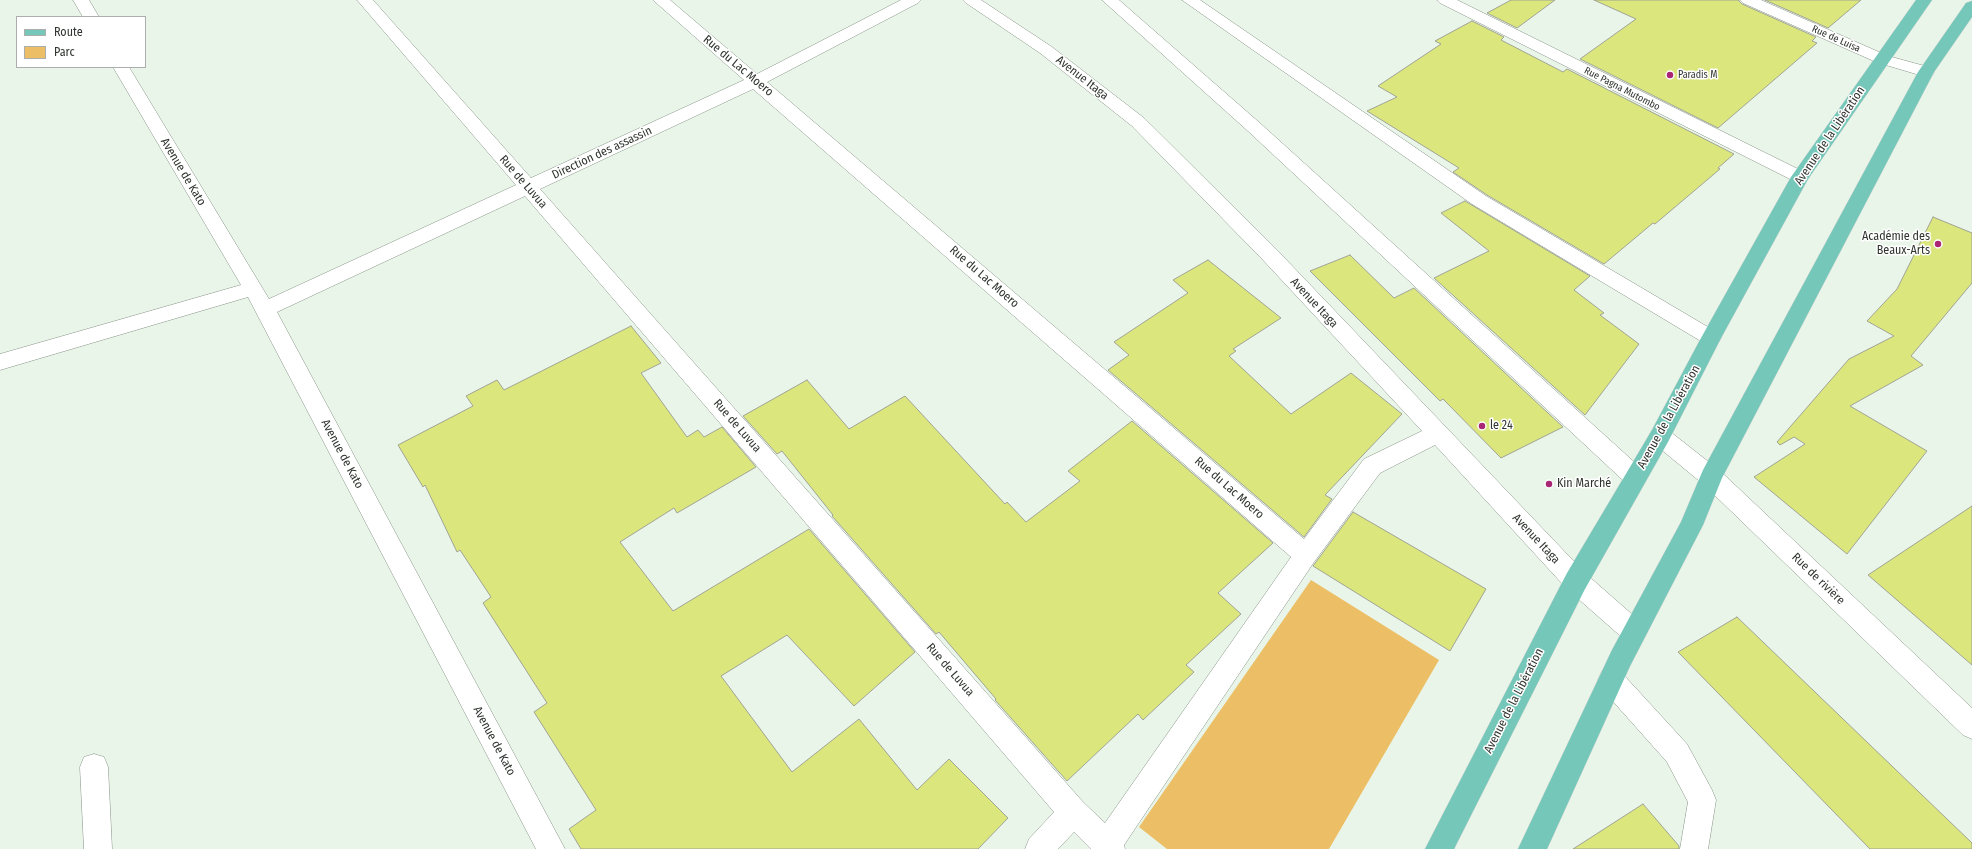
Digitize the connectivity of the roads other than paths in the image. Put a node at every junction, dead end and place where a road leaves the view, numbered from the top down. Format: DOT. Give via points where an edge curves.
graph roads {
  1 [pos="81,0"];
  2 [pos="365,0"];
  3 [pos="661,0"];
  4 [pos="913,0"];
  5 [pos="971,0"];
  6 [pos="1110,0"];
  7 [pos="1190,0"];
  8 [pos="1445,0"];
  9 [pos="1748,0"];
  10 [pos="1924,0"];
  11 [pos="1972,6"];
  12 [pos="90,16"];
  13 [pos="1882,59"];
  14 [pos="122,68"];
  15 [pos="1926,72"];
  16 [pos="756,81"];
  17 [pos="1800,177"];
  18 [pos="528,187"];
  19 [pos="252,289"];
  20 [pos="265,309"];
  21 [pos="1711,338"];
  22 [pos="0,362"];
  23 [pos="1437,434"];
  24 [pos="1660,436"];
  25 [pos="1635,477"];
  26 [pos="1712,477"];
  27 [pos="1306,554"];
  28 [pos="1576,581"];
  29 [pos="1634,632"];
  30 [pos="1611,680"];
  31 [pos="1972,726"];
  32 [pos="94,767"];
  33 [pos="1073,812"];
  34 [pos="1109,847"];
  35 [pos="98,849"];
  36 [pos="551,849"];
  37 [pos="1039,849"];
  38 [pos="1439,849"];
  39 [pos="1532,849"];
  40 [pos="1694,849"];
  1 -- 12 [label="street"];
  2 -- 18 [label="street, Rue de Luvua"];
  3 -- 16 [label="street, Rue du Lac Moero"];
  4 -- 16 [label="street, Direction des assassin"];
  5 -- 23 [label="street, Avenue Itaga" via="1046,50 1138,122 1208,190"];
  6 -- 25 [label="street" via="1395,256"];
  7 -- 21 [label="street" via="1479,200"];
  8 -- 17 [label="street, Rue Pagna Mutombo"];
  9 -- 13 [label="street, Rue de Luisa"];
  10 -- 13 [label="main road, Avenue de la Libération"];
  11 -- 15 [label="main road"];
  13 -- 15 [label="street, Rue de Luisa"];
  13 -- 17 [label="main road, Avenue de la Libération"];
  14 -- 19 [label="street, Avenue de Kato"];
  15 -- 26 [label="main road"];
  16 -- 18 [label="street, Direction des assassin"];
  16 -- 27 [label="street, Rue du Lac Moero"];
  17 -- 21 [label="main road, Avenue de la Libération"];
  18 -- 20 [label="street, Direction des assassin"];
  18 -- 33 [label="street, Rue de Luvua"];
  19 -- 20 [label="street, Avenue de Kato"];
  19 -- 22 [label="street"];
  20 -- 36 [label="street, Avenue de Kato"];
  21 -- 24 [label="main road, Avenue de la Libération"];
  23 -- 27 [label="street" via="1372,466"];
  23 -- 28 [label="street, Avenue Itaga"];
  24 -- 25 [label="main road, Avenue de la Libération"];
  24 -- 26 [label="street, Rue de rivière"];
  25 -- 28 [label="main road, Avenue de la Libération"];
  26 -- 29 [label="main road" via="1691,525"];
  26 -- 31 [label="street, Rue de rivière"];
  27 -- 34 [label="street"];
  28 -- 29 [label="street, Avenue Itaga"];
  28 -- 38 [label="main road, Avenue de la Libération"];
  29 -- 30 [label="main road"];
  30 -- 39 [label="main road"];
  30 -- 40 [label="street" via="1677,753 1702,800"];
  32 -- 35 [label="street"];
  33 -- 34 [label="street, Rue de Luvua"];
  33 -- 37 [label="street"];
}
